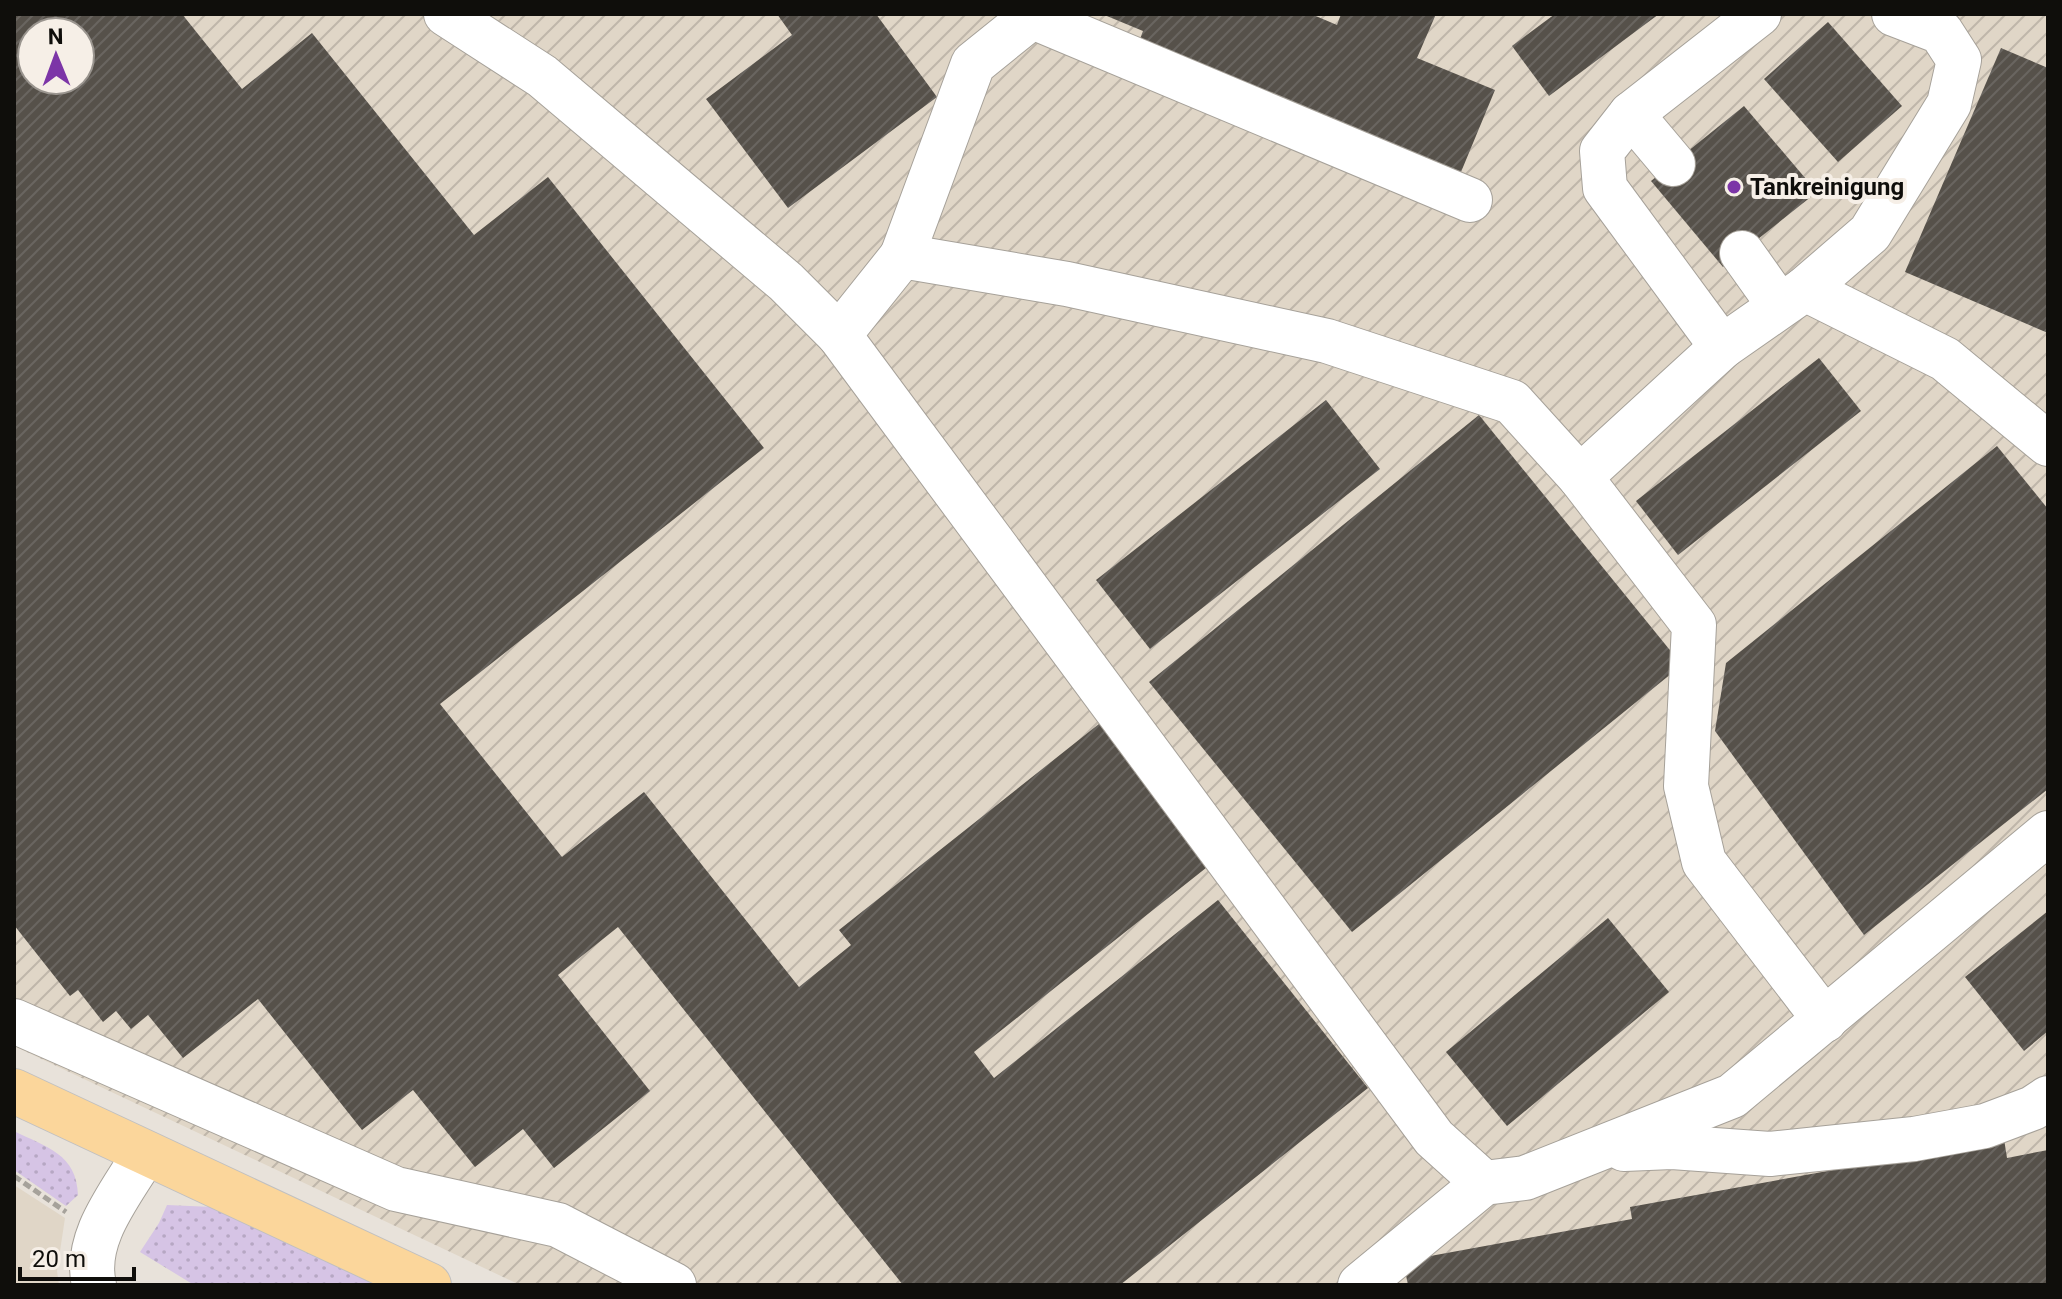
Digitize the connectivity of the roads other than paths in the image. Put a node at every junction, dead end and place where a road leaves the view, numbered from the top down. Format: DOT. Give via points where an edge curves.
graph roads {
  1 [pos="446,14"];
  2 [pos="1759,14"];
  3 [pos="1894,14"];
  4 [pos="1034,16"];
  5 [pos="1631,114"];
  6 [pos="1673,164"];
  7 [pos="1470,200"];
  8 [pos="1742,253"];
  9 [pos="902,256"];
  10 [pos="1792,297"];
  11 [pos="839,335"];
  12 [pos="1722,347"];
  13 [pos="2048,444"];
  14 [pos="1580,477"];
  15 [pos="2048,833"];
  16 [pos="1825,1020"];
  17 [pos="14,1021"];
  18 [pos="14,1091"];
  19 [pos="2043,1103"];
  20 [pos="1593,1151"];
  21 [pos="145,1153"];
  22 [pos="1484,1183"];
  23 [pos="94,1285"];
  24 [pos="429,1285"];
  25 [pos="674,1285"];
  26 [pos="1360,1285"];
  1 -- 11 [label="street" via="542,76 786,282"];
  2 -- 5 [label="street"];
  3 -- 10 [label="street" via="1941,32 1959,60 1949,104 1870,233"];
  4 -- 7 [label="street"];
  4 -- 9 [label="street" via="973,64"];
  5 -- 6 [label="street"];
  5 -- 12 [label="street" via="1602,151 1605,188"];
  8 -- 10 [label="street"];
  9 -- 11 [label="street"];
  9 -- 14 [label="street" via="1067,284 1327,341 1512,402"];
  10 -- 12 [label="street"];
  10 -- 13 [label="street" via="1945,359"];
  11 -- 22 [label="street" via="1434,1138"];
  12 -- 14 [label="street"];
  14 -- 16 [label="street" via="1694,625 1686,786 1704,862"];
  15 -- 16 [label="street"];
  16 -- 20 [label="street" via="1732,1096"];
  17 -- 25 [label="street" via="396,1189 558,1225"];
  18 -- 21 [label="main road"];
  19 -- 20 [label="street" via="1985,1126 1914,1139 1770,1154 1672,1147"];
  20 -- 22 [label="street" via="1525,1178"];
  21 -- 23 [label="street" via="98,1233 90,1265"];
  21 -- 24 [label="main road"];
  22 -- 26 [label="street"];
}
